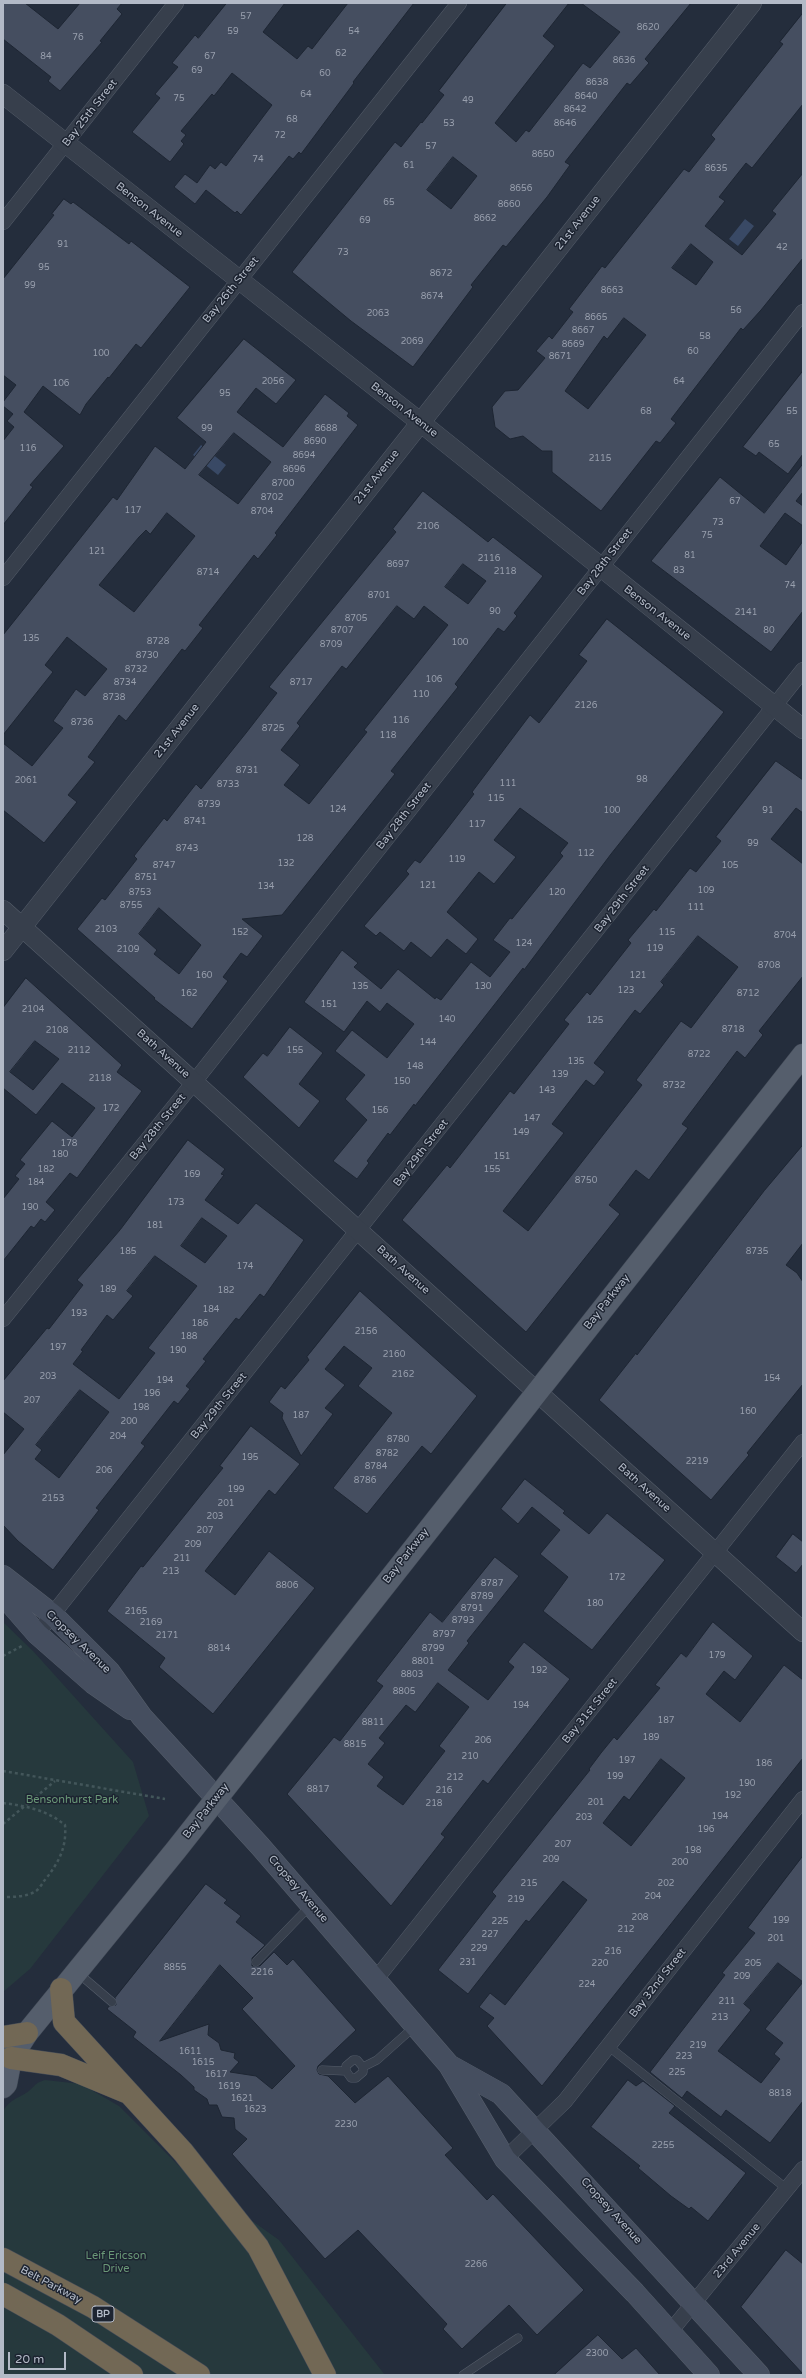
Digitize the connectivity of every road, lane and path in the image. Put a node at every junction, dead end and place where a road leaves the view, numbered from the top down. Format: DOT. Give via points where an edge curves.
graph roads {
  1 [pos="176,3"];
  2 [pos="459,3"];
  3 [pos="752,3"];
  4 [pos="3,94"];
  5 [pos="65,144"];
  6 [pos="3,222"];
  7 [pos="239,280"];
  8 [pos="803,312"];
  9 [pos="420,422"];
  10 [pos="600,568"];
  11 [pos="3,578"];
  12 [pos="803,670"];
  13 [pos="774,706"];
  14 [pos="803,729"];
  15 [pos="3,910"];
  16 [pos="22,927"];
  17 [pos="3,951"];
  18 [pos="803,1055"];
  19 [pos="194,1082"];
  20 [pos="359,1230"];
  21 [pos="3,1319"];
  22 [pos="537,1390"];
  23 [pos="803,1442"];
  24 [pos="715,1553"];
  25 [pos="3,1576"];
  26 [pos="3,1594"];
  27 [pos="53,1615"];
  28 [pos="803,1632"];
  29 [pos="31,1639"];
  30 [pos="3,1656"];
  31 [pos="142,1717"];
  32 [pos="3,1771"];
  33 [pos="55,1781"];
  34 [pos="217,1798"];
  35 [pos="165,1799"];
  36 [pos="803,1799"];
  37 [pos="3,1802"];
  38 [pos="25,1806"];
  39 [pos="3,1824"];
  40 [pos="3,1897"];
  41 [pos="311,1905"];
  42 [pos="256,1962"];
  43 [pos="76,1972"];
  44 [pos="376,1979"];
  45 [pos="61,1989"];
  46 [pos="112,2002"];
  47 [pos="415,2026"];
  48 [pos="27,2033"];
  49 [pos="3,2037"];
  50 [pos="608,2046"];
  51 [pos="7,2060"];
  52 [pos="448,2065"];
  53 [pos="363,2067"];
  54 [pos="322,2070"];
  55 [pos="346,2070"];
  56 [pos="3,2087"];
  57 [pos="132,2095"];
  58 [pos="536,2129"];
  59 [pos="504,2159"];
  60 [pos="803,2169"];
  61 [pos="787,2189"];
  62 [pos="3,2259"];
  63 [pos="3,2294"];
  64 [pos="694,2302"];
  65 [pos="670,2332"];
  66 [pos="518,2338"];
  67 [pos="132,2375"];
  68 [pos="199,2375"];
  69 [pos="325,2375"];
  70 [pos="463,2375"];
  71 [pos="709,2375"];
  72 [pos="759,2375"];
  1 -- 5 [label="street, Bay 25th Street"];
  2 -- 7 [label="street, Bay 26th Street"];
  3 -- 9 [label="street, 21st Avenue"];
  4 -- 5 [label="street, Benson Avenue"];
  5 -- 6 [label="street, Bay 25th Street"];
  5 -- 7 [label="street, Benson Avenue"];
  7 -- 9 [label="street, Benson Avenue"];
  7 -- 11 [label="street, Bay 26th Street"];
  8 -- 10 [label="street, Bay 28th Street"];
  9 -- 10 [label="street, Benson Avenue"];
  9 -- 16 [label="street, 21st Avenue"];
  10 -- 13 [label="street, Benson Avenue"];
  10 -- 19 [label="street, Bay 28th Street"];
  12 -- 13 [label="street, Bay 29th Street"];
  13 -- 14 [label="street, Benson Avenue"];
  13 -- 20 [label="street, Bay 29th Street"];
  15 -- 16 [label="street, Bath Avenue"];
  16 -- 17 [label="street, 21st Avenue"];
  16 -- 19 [label="street, Bath Avenue"];
  18 -- 22 [label="main road, Bay Parkway"];
  19 -- 20 [label="street, Bath Avenue"];
  19 -- 21 [label="street, Bay 28th Street"];
  20 -- 22 [label="street, Bath Avenue"];
  20 -- 27 [label="street, Bay 29th Street"];
  22 -- 24 [label="street, Bath Avenue"];
  22 -- 34 [label="main road, Bay Parkway"];
  23 -- 24 [label="street, Bay 31st Street"];
  24 -- 28 [label="street, Bath Avenue"];
  24 -- 44 [label="street, Bay 31st Street"];
  25 -- 27 [label="main road, Cropsey Avenue"];
  26 -- 29 [label="main road, Cropsey Avenue"];
  27 -- 29 [label="street, Bay 29th Street"];
  27 -- 31 [label="main road, Cropsey Avenue" via="109,1671"];
  29 -- 30 [label="path"];
  29 -- 31 [label="main road, Cropsey Avenue"];
  31 -- 34 [label="main road, Cropsey Avenue"];
  32 -- 33 [label="path"];
  33 -- 35 [label="path"];
  33 -- 38 [label="path"];
  34 -- 41 [label="main road, Cropsey Avenue"];
  34 -- 43 [label="main road, Bay Parkway"];
  36 -- 50 [label="street, Bay 32nd Street"];
  37 -- 38 [label="path"];
  38 -- 39 [label="path"];
  38 -- 40 [label="path" via="57,1818 65,1825 63,1851 57,1864 36,1891 15,1897"];
  41 -- 42 [label="lane"];
  41 -- 44 [label="main road, Cropsey Avenue"];
  43 -- 45 [label="main road, Bay Parkway"];
  43 -- 46 [label="lane"];
  44 -- 47 [label="main road, Cropsey Avenue"];
  45 -- 48 [label="main road, Bay Parkway"];
  45 -- 57 [label="highway" via="64,2022"];
  47 -- 52 [label="main road, Cropsey Avenue"];
  47 -- 53 [label="lane" via="377,2060"];
  48 -- 49 [label="highway"];
  48 -- 51 [label="main road, Bay Parkway"];
  50 -- 58 [label="street, Bay 32nd Street" via="565,2101"];
  50 -- 61 [label="lane"];
  51 -- 56 [label="main road, Bay Parkway" via="6,2084"];
  51 -- 57 [label="highway" via="61,2065"];
  52 -- 58 [label="main road, Cropsey Avenue" via="501,2094"];
  52 -- 59 [label="main road, Cropsey Avenue"];
  53 -- 55 [label="lane" via="358,2060 353,2060 346,2066"];
  53 -- 55 [label="lane" via="363,2072 356,2078 351,2078"];
  54 -- 55 [label="lane"];
  57 -- 69 [label="highway" via="183,2152 258,2247"];
  58 -- 59 [label="street, Bay 32nd Street"];
  58 -- 64 [label="main road, Cropsey Avenue"];
  59 -- 65 [label="main road, Cropsey Avenue"];
  60 -- 61 [label="street, 23rd Avenue"];
  61 -- 64 [label="street, 23rd Avenue"];
  62 -- 68 [label="highway, Belt Parkway / BP" via="93,2307"];
  63 -- 67 [label="highway" via="58,2325"];
  64 -- 65 [label="street, 23rd Avenue"];
  64 -- 72 [label="main road, Cropsey Avenue"];
  65 -- 71 [label="main road, Cropsey Avenue"];
  66 -- 70 [label="lane"];
}
